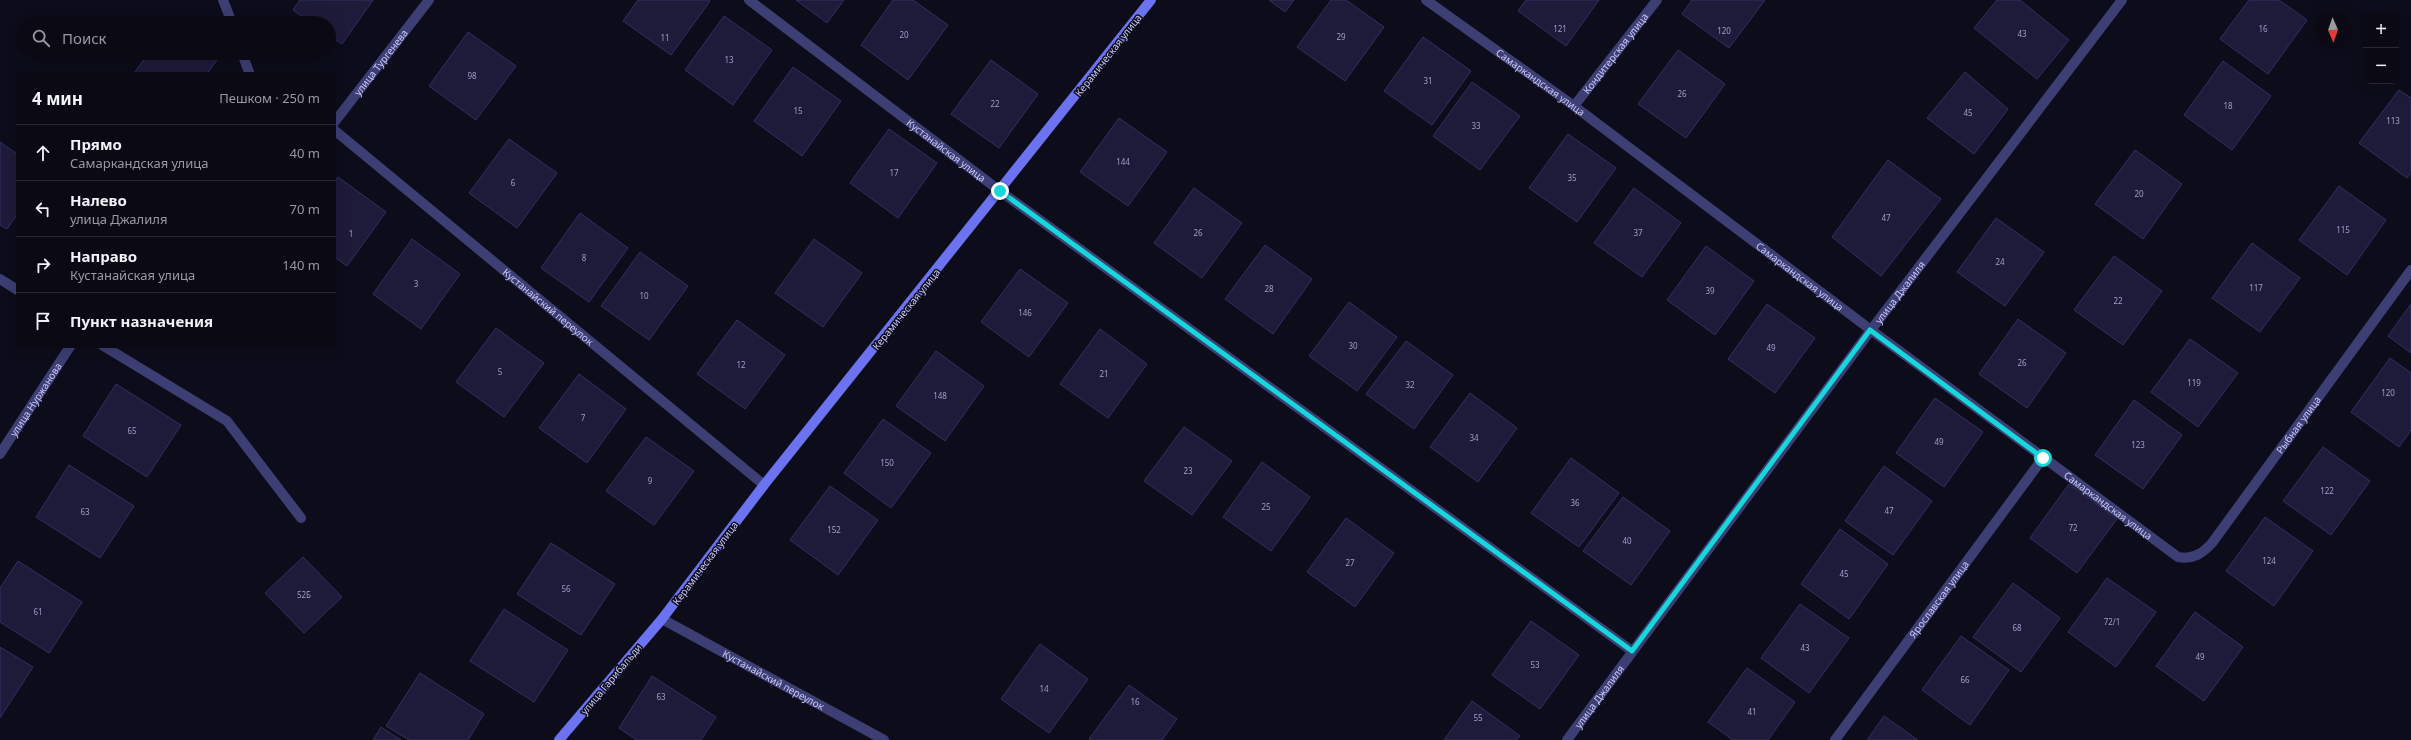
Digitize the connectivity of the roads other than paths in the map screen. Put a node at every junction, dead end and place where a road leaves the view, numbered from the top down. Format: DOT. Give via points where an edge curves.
graph roads {
  1 [pos="224,0"];
  2 [pos="429,0"];
  3 [pos="749,0"];
  4 [pos="1151,0"];
  5 [pos="1426,0"];
  6 [pos="1657,0"];
  7 [pos="2122,0"];
  8 [pos="230,16"];
  9 [pos="245,60"];
  10 [pos="249,72"];
  11 [pos="1574,106"];
  12 [pos="336,120"];
  13 [pos="336,131"];
  14 [pos="1000,191"];
  15 [pos="2411,270"];
  16 [pos="0,279"];
  17 [pos="16,289"];
  18 [pos="1870,330"];
  19 [pos="69,348"];
  20 [pos="107,348"];
  21 [pos="0,454"];
  22 [pos="2043,458"];
  23 [pos="764,485"];
  24 [pos="301,518"];
  25 [pos="2173,554"];
  26 [pos="662,619"];
  27 [pos="1632,651"];
  28 [pos="559,740"];
  29 [pos="884,740"];
  30 [pos="1567,740"];
  31 [pos="1835,740"];
  1 -- 8 [label="street"];
  2 -- 12 [label="street, улица Тургенева"];
  3 -- 14 [label="street, Кустанайская улица"];
  4 -- 14 [label="street, Керамическая улица"];
  5 -- 11 [label="street, Самаркандская улица"];
  6 -- 11 [label="street, Кондитерская улица"];
  7 -- 18 [label="street, улица Джалиля"];
  9 -- 10 [label="street"];
  11 -- 18 [label="street, Самаркандская улица"];
  13 -- 23 [label="street, Кустанайский переулок"];
  14 -- 23 [label="street, Керамическая улица"];
  14 -- 27 [label="street, Кустанайская улица"];
  15 -- 25 [label="street, Рыбная улица" via="2212,543 2206,550 2192,557 2185,558"];
  16 -- 17 [label="street"];
  18 -- 22 [label="street, Самаркандская улица"];
  18 -- 27 [label="street, улица Джалиля"];
  19 -- 21 [label="street, улица Нуржанова"];
  20 -- 24 [label="street" via="227,421"];
  22 -- 25 [label="street, Самаркандская улица"];
  22 -- 31 [label="street, Ярославская улица"];
  23 -- 26 [label="street, Керамическая улица"];
  26 -- 28 [label="street, улица Гарибальди"];
  26 -- 29 [label="street, Кустанайский переулок"];
  27 -- 30 [label="street, улица Джалиля"];
}
